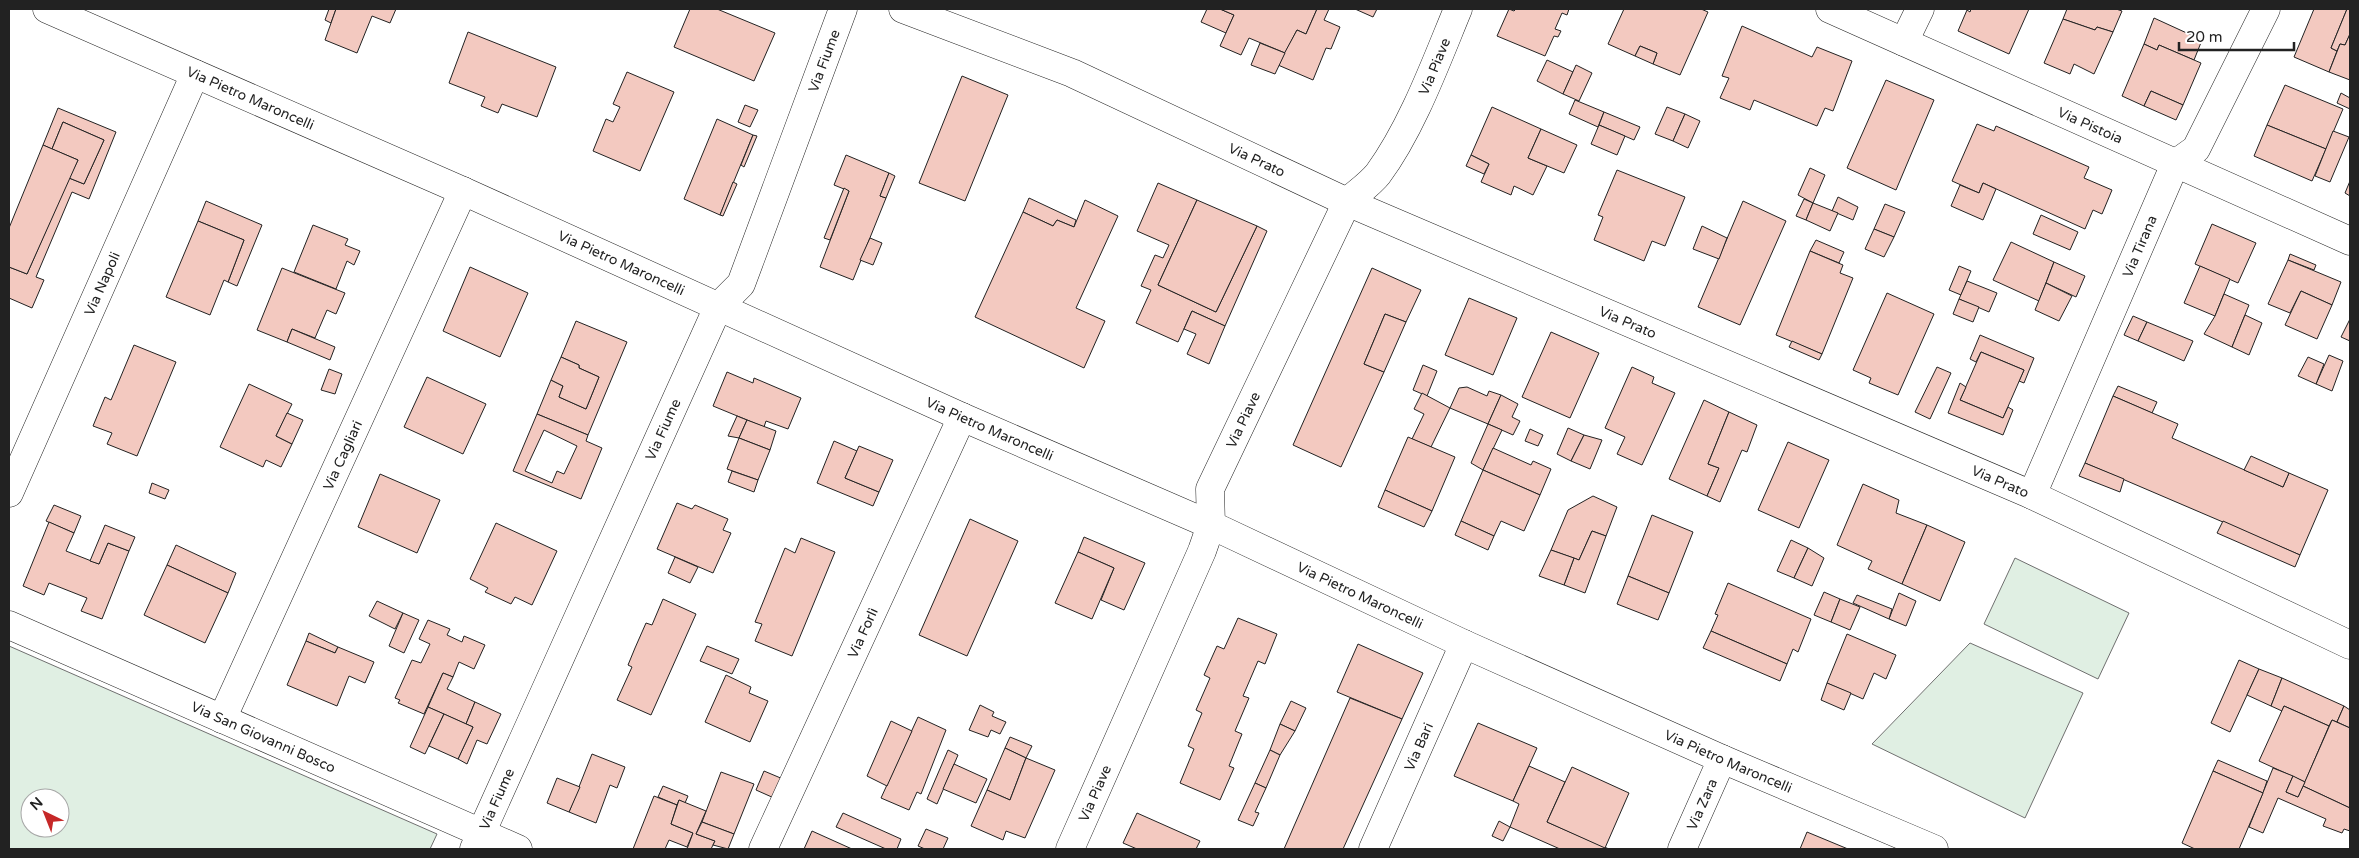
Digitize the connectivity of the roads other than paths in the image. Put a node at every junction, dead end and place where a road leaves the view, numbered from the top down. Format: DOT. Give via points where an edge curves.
graph roads {
  1 [pos="46,9"];
  2 [pos="843,9"];
  3 [pos="903,9"];
  4 [pos="1458,9"];
  5 [pos="1830,9"];
  6 [pos="1920,9"];
  7 [pos="2266,9"];
  8 [pos="1904,42"];
  9 [pos="194,74"];
  10 [pos="2175,164"];
  11 [pos="463,191"];
  12 [pos="1347,202"];
  13 [pos="2350,241"];
  14 [pos="718,307"];
  15 [pos="962,417"];
  16 [pos="9,493"];
  17 [pos="2032,495"];
  18 [pos="1210,526"];
  19 [pos="9,624"];
  20 [pos="1464,644"];
  21 [pos="2350,645"];
  22 [pos="222,718"];
  23 [pos="1722,759"];
  24 [pos="478,841"];
  25 [pos="1890,841"];
  26 [pos="518,849"];
  27 [pos="763,849"];
  28 [pos="1070,849"];
  29 [pos="1373,849"];
  30 [pos="1682,849"];
  31 [pos="1934,849"];
  1 -- 9 [label="street, Via Pietro Maroncelli"];
  2 -- 14 [label="street, Via Fiume" via="741,284"];
  3 -- 12 [label="street, Via Prato" via="1072,73"];
  4 -- 12 [label="street, Via Piave" via="1401,138 1377,175"];
  5 -- 8 [label="street, Via Pistoia"];
  6 -- 8 [label="street"];
  7 -- 10 [label="street" via="2196,149"];
  8 -- 10 [label="street, Via Pistoia"];
  9 -- 11 [label="street, Via Pietro Maroncelli"];
  9 -- 16 [label="street, Via Napoli"];
  10 -- 13 [label="street, Via Pistoia"];
  10 -- 17 [label="street, Via Tirana"];
  11 -- 14 [label="street, Via Pietro Maroncelli"];
  11 -- 22 [label="street, Via Cagliari"];
  12 -- 17 [label="street, Via Prato"];
  12 -- 18 [label="street, Via Piave" via="1210,489"];
  14 -- 15 [label="street, Via Pietro Maroncelli"];
  14 -- 24 [label="street, Via Fiume"];
  15 -- 18 [label="street, Via Pietro Maroncelli"];
  15 -- 27 [label="street, Via Forlì"];
  17 -- 21 [label="street, Via Prato"];
  18 -- 20 [label="street, Via Pietro Maroncelli"];
  18 -- 28 [label="street, Via Piave" via="1202,551"];
  19 -- 22 [label="street, Via San Giovanni Bosco"];
  20 -- 23 [label="street, Via Pietro Maroncelli"];
  20 -- 29 [label="street, Via Bari"];
  22 -- 24 [label="street, Via San Giovanni Bosco"];
  23 -- 25 [label="street, Via Pietro Maroncelli"];
  23 -- 30 [label="street, Via Zara"];
  24 -- 26 [label="street, Via San Giovanni Bosco"];
  25 -- 31 [label="street, Via Pietro Maroncelli"];
}
